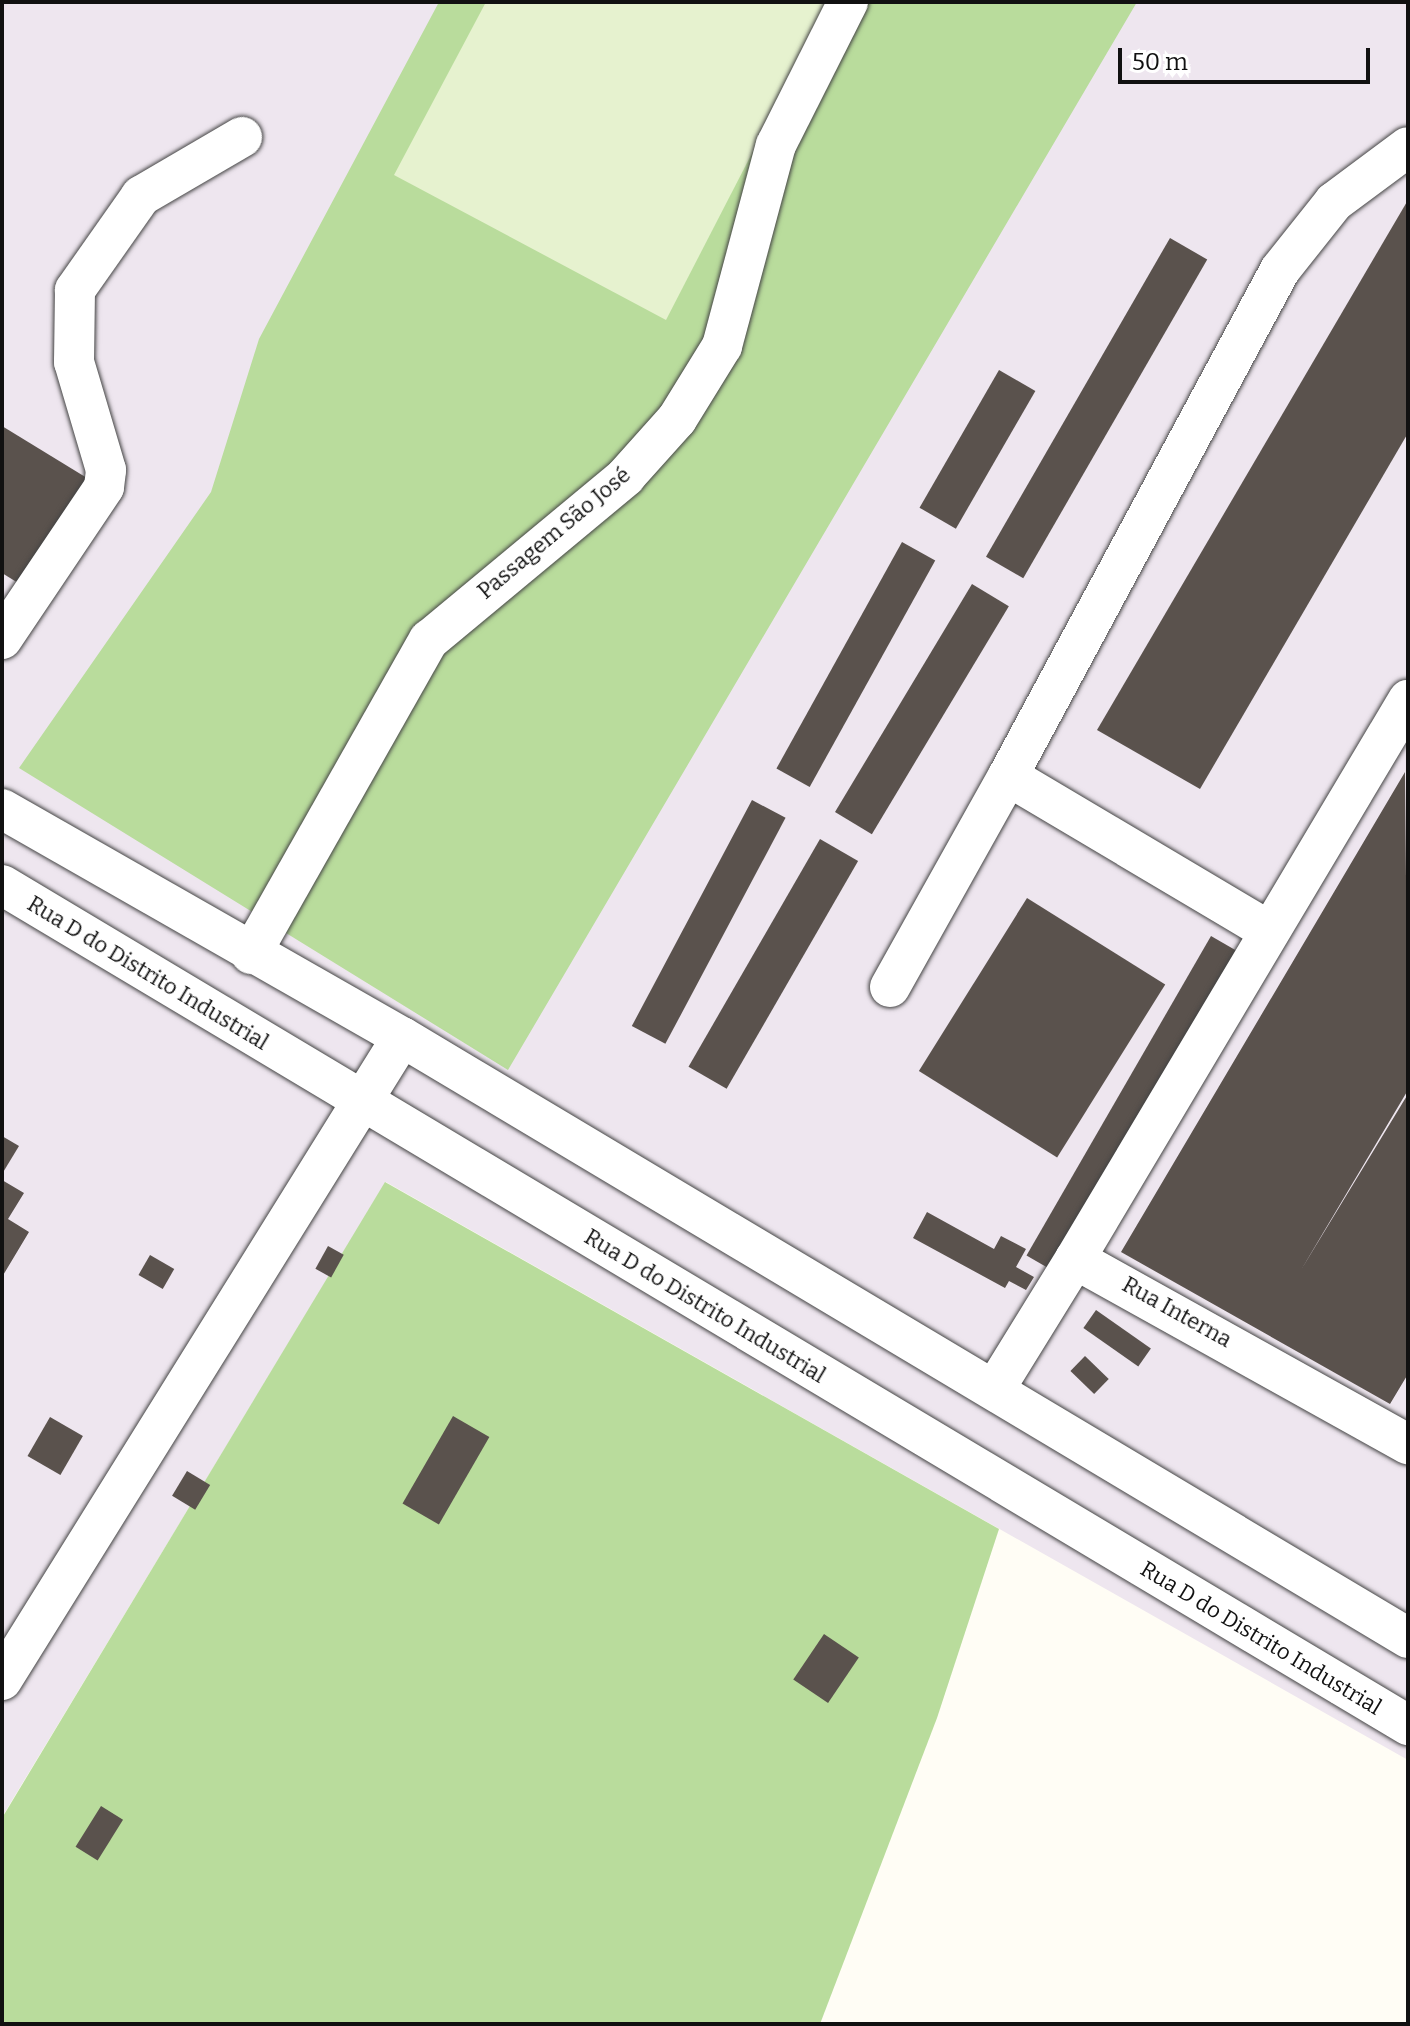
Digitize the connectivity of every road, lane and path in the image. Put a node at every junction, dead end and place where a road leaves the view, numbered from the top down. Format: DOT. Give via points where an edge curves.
graph roads {
  1 [pos="848,2"];
  2 [pos="242,137"];
  3 [pos="1408,147"];
  4 [pos="2,639"];
  5 [pos="1408,700"];
  6 [pos="1008,776"];
  7 [pos="2,809"];
  8 [pos="2,885"];
  9 [pos="1269,931"];
  10 [pos="251,954"];
  11 [pos="890,987"];
  12 [pos="402,1037"];
  13 [pos="362,1101"];
  14 [pos="1075,1259"];
  15 [pos="996,1387"];
  16 [pos="1408,1444"];
  17 [pos="1408,1638"];
  18 [pos="2,1680"];
  19 [pos="1408,1725"];
  1 -- 10 [label="street, Passagem São José" via="776,145 722,346 677,419 625,477 429,640"];
  2 -- 4 [label="street" via="141,196 75,290 74,362 106,470 104,487"];
  3 -- 6 [label="street" via="1334,202 1280,270"];
  5 -- 9 [label="street"];
  6 -- 9 [label="street"];
  6 -- 11 [label="street"];
  7 -- 10 [label="street"];
  8 -- 13 [label="street, Rua D do Distrito Industrial"];
  9 -- 14 [label="street"];
  10 -- 12 [label="street"];
  12 -- 13 [label="street"];
  12 -- 15 [label="street"];
  13 -- 18 [label="street"];
  13 -- 19 [label="street, Rua D do Distrito Industrial"];
  14 -- 15 [label="street"];
  14 -- 16 [label="street, Rua Interna"];
  15 -- 17 [label="street"];
}
